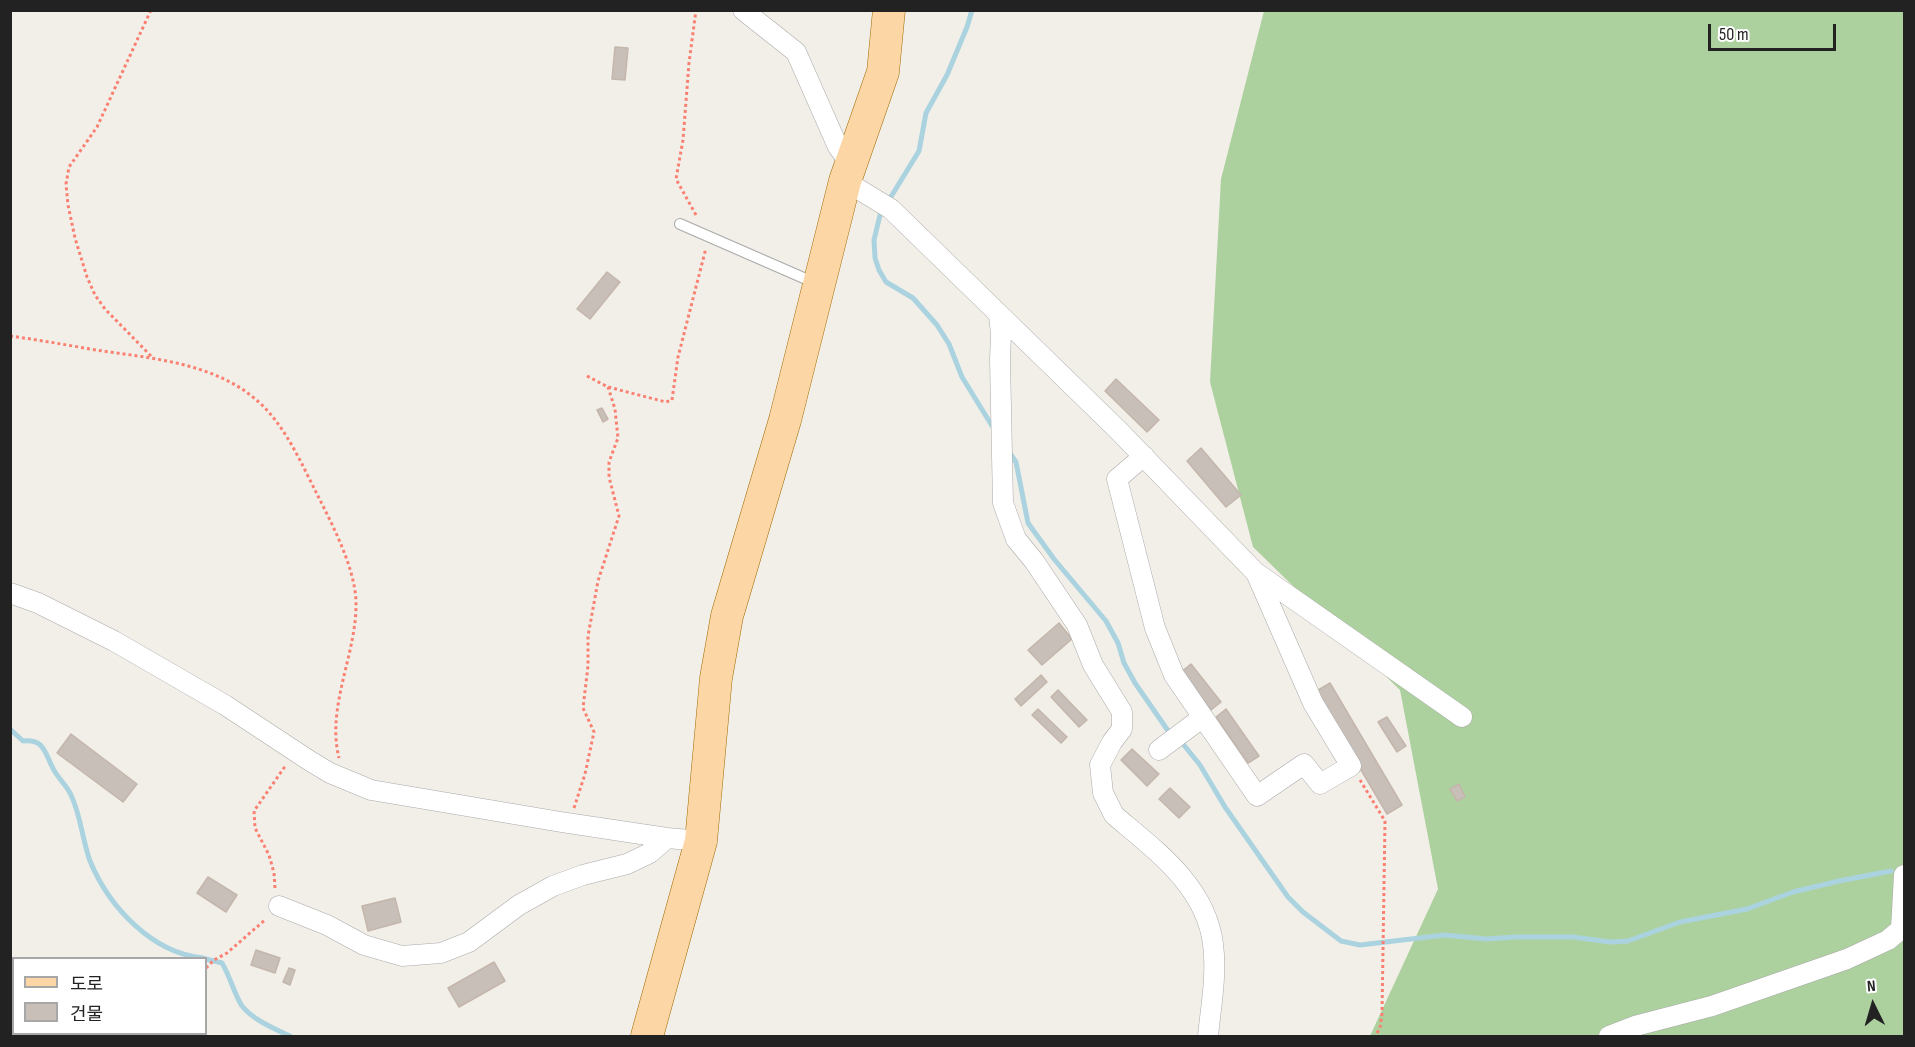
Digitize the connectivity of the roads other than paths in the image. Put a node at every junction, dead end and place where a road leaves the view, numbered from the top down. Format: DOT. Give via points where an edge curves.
graph roads {
  1 [pos="743,10"];
  2 [pos="889,10"];
  3 [pos="848,172"];
  4 [pos="680,224"];
  5 [pos="819,280"];
  6 [pos="999,315"];
  7 [pos="1144,456"];
  8 [pos="1255,572"];
  9 [pos="10,593"];
  10 [pos="1203,717"];
  11 [pos="1462,717"];
  12 [pos="1169,742"];
  13 [pos="667,838"];
  14 [pos="701,841"];
  15 [pos="1905,875"];
  16 [pos="279,906"];
  17 [pos="647,1036"];
  18 [pos="1208,1036"];
  19 [pos="1609,1036"];
  1 -- 3 [label="street" via="796,52"];
  2 -- 3 [label="main road" via="883,72"];
  3 -- 5 [label="main road"];
  3 -- 6 [label="street"];
  4 -- 5 [label="lane" via="806,279"];
  5 -- 14 [label="main road" via="785,420 727,616 716,678"];
  6 -- 7 [label="street"];
  6 -- 18 [label="street" via="1003,503 1016,539 1077,625 1093,665 1122,712 1122,729 1100,765 1107,805 1177,870 1192,888 1204,913 1214,960"];
  7 -- 8 [label="street"];
  7 -- 10 [label="street" via="1117,478 1155,628 1174,675"];
  8 -- 10 [label="street" via="1313,703 1351,766 1320,784 1304,764 1257,796"];
  8 -- 11 [label="street"];
  9 -- 13 [label="street" via="114,641 297,752 371,790"];
  10 -- 12 [label="street"];
  13 -- 14 [label="street"];
  13 -- 16 [label="street" via="650,853 627,864 553,886 519,905 469,942 441,953 392,954"];
  14 -- 17 [label="main road"];
  15 -- 19 [label="street" via="1901,929 1888,940 1847,959 1724,1002"];
}
